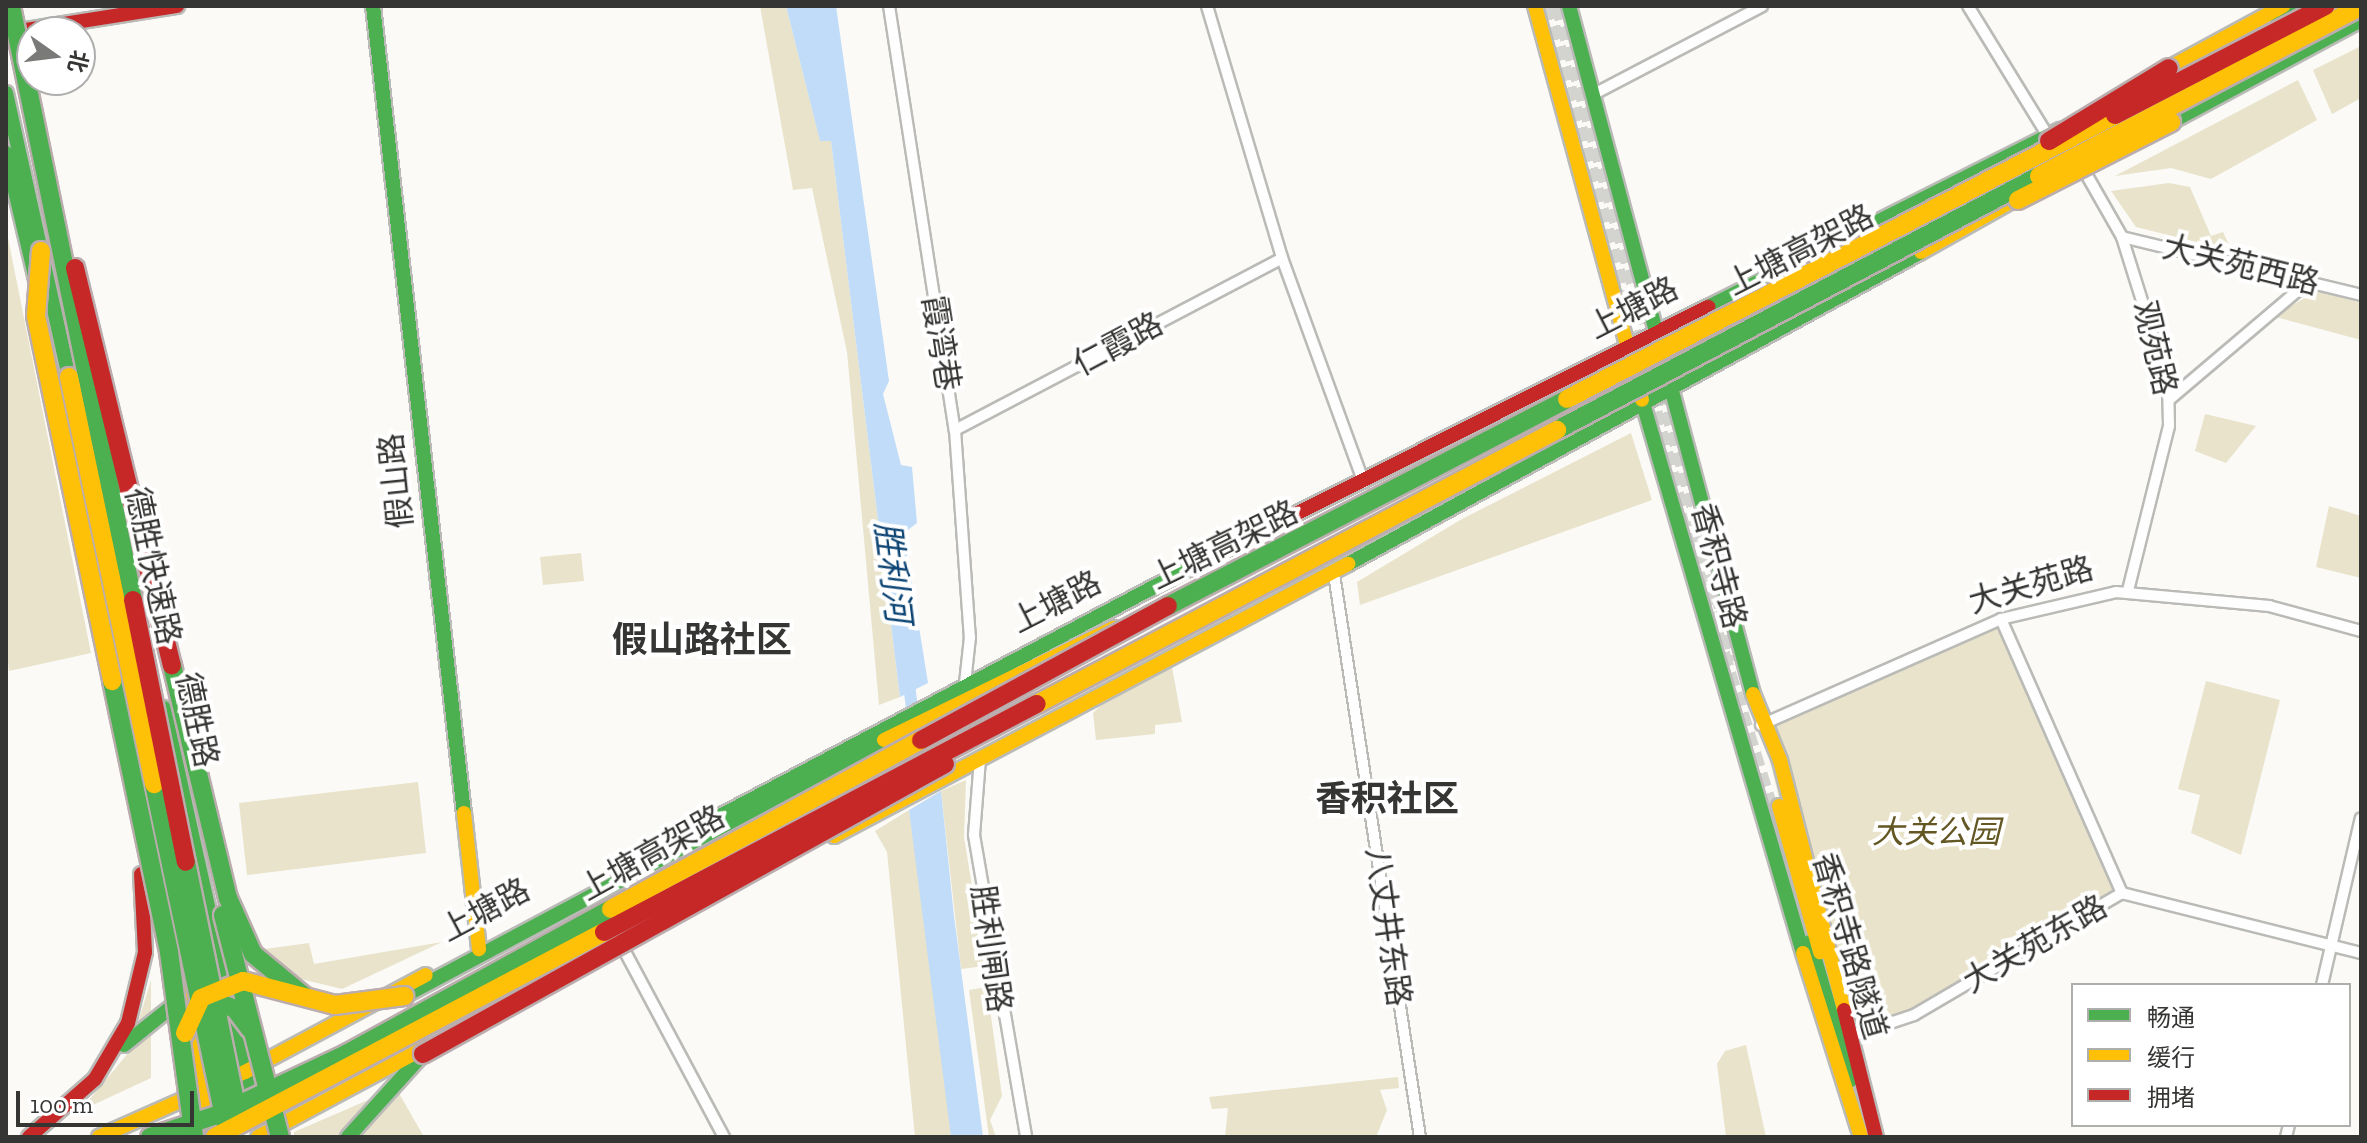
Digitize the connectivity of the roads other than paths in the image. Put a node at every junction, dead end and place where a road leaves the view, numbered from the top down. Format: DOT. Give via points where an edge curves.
graph roads {
  1 [pos="19,6"];
  2 [pos="177,6"];
  3 [pos="373,6"];
  4 [pos="889,6"];
  5 [pos="1207,6"];
  6 [pos="1535,6"];
  7 [pos="1569,6"];
  8 [pos="1762,6"];
  9 [pos="1968,6"];
  10 [pos="2283,6"];
  11 [pos="2305,6"];
  12 [pos="2325,6"];
  13 [pos="2361,6"];
  14 [pos="2361,17"];
  15 [pos="15,28"];
  16 [pos="6,93"];
  17 [pos="1592,95"];
  18 [pos="34,96"];
  19 [pos="38,96"];
  20 [pos="2048,136"];
  21 [pos="6,153"];
  22 [pos="2080,163"];
  23 [pos="51,192"];
  24 [pos="1919,223"];
  25 [pos="2122,237"];
  26 [pos="41,251"];
  27 [pos="1282,258"];
  28 [pos="1880,260"];
  29 [pos="2309,281"];
  30 [pos="2361,295"];
  31 [pos="1656,328"];
  32 [pos="1629,342"];
  33 [pos="1674,391"];
  34 [pos="2170,399"];
  35 [pos="1644,408"];
  36 [pos="955,430"];
  37 [pos="1364,483"];
  38 [pos="80,524"];
  39 [pos="135,537"];
  40 [pos="1334,574"];
  41 [pos="2128,591"];
  42 [pos="1154,613"];
  43 [pos="2001,619"];
  44 [pos="2361,631"];
  45 [pos="1150,643"];
  46 [pos="965,683"];
  47 [pos="1761,725"];
  48 [pos="1734,736"];
  49 [pos="980,759"];
  50 [pos="1775,806"];
  51 [pos="2361,818"];
  52 [pos="2122,893"];
  53 [pos="2331,945"];
  54 [pos="622,946"];
  55 [pos="479,949"];
  56 [pos="2361,953"];
  57 [pos="2322,983"];
  58 [pos="304,996"];
  59 [pos="1854,1035"];
  60 [pos="262,1053"];
  61 [pos="180,1063"];
  62 [pos="245,1072"];
  63 [pos="95,1079"];
  64 [pos="205,1091"];
  65 [pos="1859,1099"];
  66 [pos="366,1112"];
  67 [pos="29,1137"];
  68 [pos="99,1137"];
  69 [pos="150,1137"];
  70 [pos="194,1137"];
  71 [pos="214,1137"];
  72 [pos="228,1137"];
  73 [pos="243,1137"];
  74 [pos="258,1137"];
  75 [pos="280,1137"];
  76 [pos="348,1137"];
  77 [pos="355,1137"];
  78 [pos="724,1137"];
  79 [pos="1026,1137"];
  80 [pos="1420,1137"];
  81 [pos="1861,1137"];
  82 [pos="1876,1137"];
  1 -- 15 [label="main road"];
  2 -- 15 [label="main road"];
  3 -- 55 [label="main road, 假山路"];
  4 -- 36 [label="street, 霞湾巷"];
  5 -- 27 [label="street"];
  6 -- 32 [label="main road, 香积寺路"];
  7 -- 17 [label="main road, 香积寺路"];
  8 -- 17 [label="street"];
  9 -- 20 [label="street"];
  10 -- 24 [label="main road, bridge" via="2146,80"];
  11 -- 20 [label="main road, 上塘路"];
  12 -- 24 [label="main road, 上塘高架路, bridge"];
  13 -- 28 [label="main road, 上塘高架路, bridge"];
  14 -- 22 [label="main road"];
  14 -- 28 [label="main road, bridge" via="2063,180"];
  16 -- 26 [label="main road, 德胜快速路"];
  17 -- 31 [label="main road, 香积寺路"];
  18 -- 23 [label="main road, 德胜快速路, bridge"];
  19 -- 62 [label="main road, 德胜路"];
  20 -- 31 [label="main road, 上塘路"];
  21 -- 64 [label="main road, 德胜路"];
  22 -- 25 [label="street, 观苑路"];
  22 -- 33 [label="main road"];
  23 -- 39 [label="main road, bridge"];
  23 -- 73 [label="main road, 德胜快速路, bridge" via="82,374"];
  24 -- 42 [label="main road, 上塘高架路, bridge"];
  25 -- 29 [label="street, 大关苑西路"];
  25 -- 34 [label="street, 观苑路"];
  26 -- 38 [label="main road, bridge" via="36,316"];
  26 -- 72 [label="main road, 德胜快速路, bridge"];
  27 -- 36 [label="street, 仁霞路"];
  27 -- 37 [label="street"];
  28 -- 45 [label="main road, 上塘高架路, bridge"];
  29 -- 30 [label="street, 大关苑西路"];
  29 -- 34 [label="street"];
  31 -- 32 [label="main road, 上塘路"];
  31 -- 33 [label="main road, 香积寺路"];
  32 -- 35 [label="main road, 香积寺路"];
  32 -- 37 [label="main road, 上塘路"];
  33 -- 35 [label="main road"];
  33 -- 47 [label="main road, 香积寺路"];
  34 -- 41 [label="street, 观苑路"];
  35 -- 40 [label="main road"];
  35 -- 48 [label="main road, 香积寺路"];
  36 -- 46 [label="street, 霞湾巷" via="970,637"];
  37 -- 46 [label="main road, 上塘路"];
  38 -- 61 [label="main road, bridge" via="169,952"];
  38 -- 63 [label="main road, bridge" via="95,654 146,928 135,1000"];
  39 -- 58 [label="main road, bridge" via="157,600 238,929 269,974"];
  39 -- 60 [label="main road, bridge"];
  40 -- 49 [label="main road"];
  40 -- 80 [label="street, 八丈井东路"];
  41 -- 43 [label="street, 大关苑路"];
  41 -- 44 [label="street, 大关苑路" via="2269,606"];
  42 -- 58 [label="main road, bridge" via="1076,643 867,748 404,996 335,1005"];
  42 -- 69 [label="main road, 上塘高架路, bridge" via="346,1054 217,1115"];
  43 -- 47 [label="street, 大关苑路"];
  43 -- 52 [label="street"];
  45 -- 66 [label="main road, bridge" via="880,806 477,1019 423,1054"];
  45 -- 71 [label="main road, 上塘高架路, bridge"];
  46 -- 55 [label="main road, 上塘路"];
  47 -- 48 [label="main road, 大关苑路"];
  47 -- 59 [label="main road, 香积寺路" via="1780,760"];
  48 -- 65 [label="main road, 香积寺路"];
  49 -- 54 [label="main road"];
  49 -- 79 [label="street, 胜利闸路" via="974,835"];
  50 -- 65 [label="main road, 香积寺路隧道"];
  51 -- 53 [label="street"];
  52 -- 53 [label="street, 大关苑东路"];
  52 -- 59 [label="street, 大关苑东路" via="1914,1015"];
  53 -- 56 [label="street, 大关苑东路"];
  53 -- 57 [label="street"];
  54 -- 74 [label="main road"];
  54 -- 78 [label="street"];
  55 -- 62 [label="main road, 上塘路"];
  58 -- 61 [label="main road, bridge" via="254,982 218,987 193,1008"];
  59 -- 65 [label="main road, 香积寺路"];
  60 -- 63 [label="main road, bridge" via="235,1009 194,997 147,1020"];
  60 -- 75 [label="main road, bridge"];
  61 -- 70 [label="main road, bridge"];
  62 -- 64 [label="main road, 上塘路"];
  62 -- 74 [label="main road, 德胜路"];
  63 -- 67 [label="main road"];
  64 -- 68 [label="main road, 上塘路"];
  64 -- 71 [label="main road, 德胜路"];
  65 -- 81 [label="main road, 香积寺路"];
  65 -- 82 [label="main road, 香积寺路"];
  66 -- 76 [label="main road"];
  66 -- 77 [label="main road"];
}
